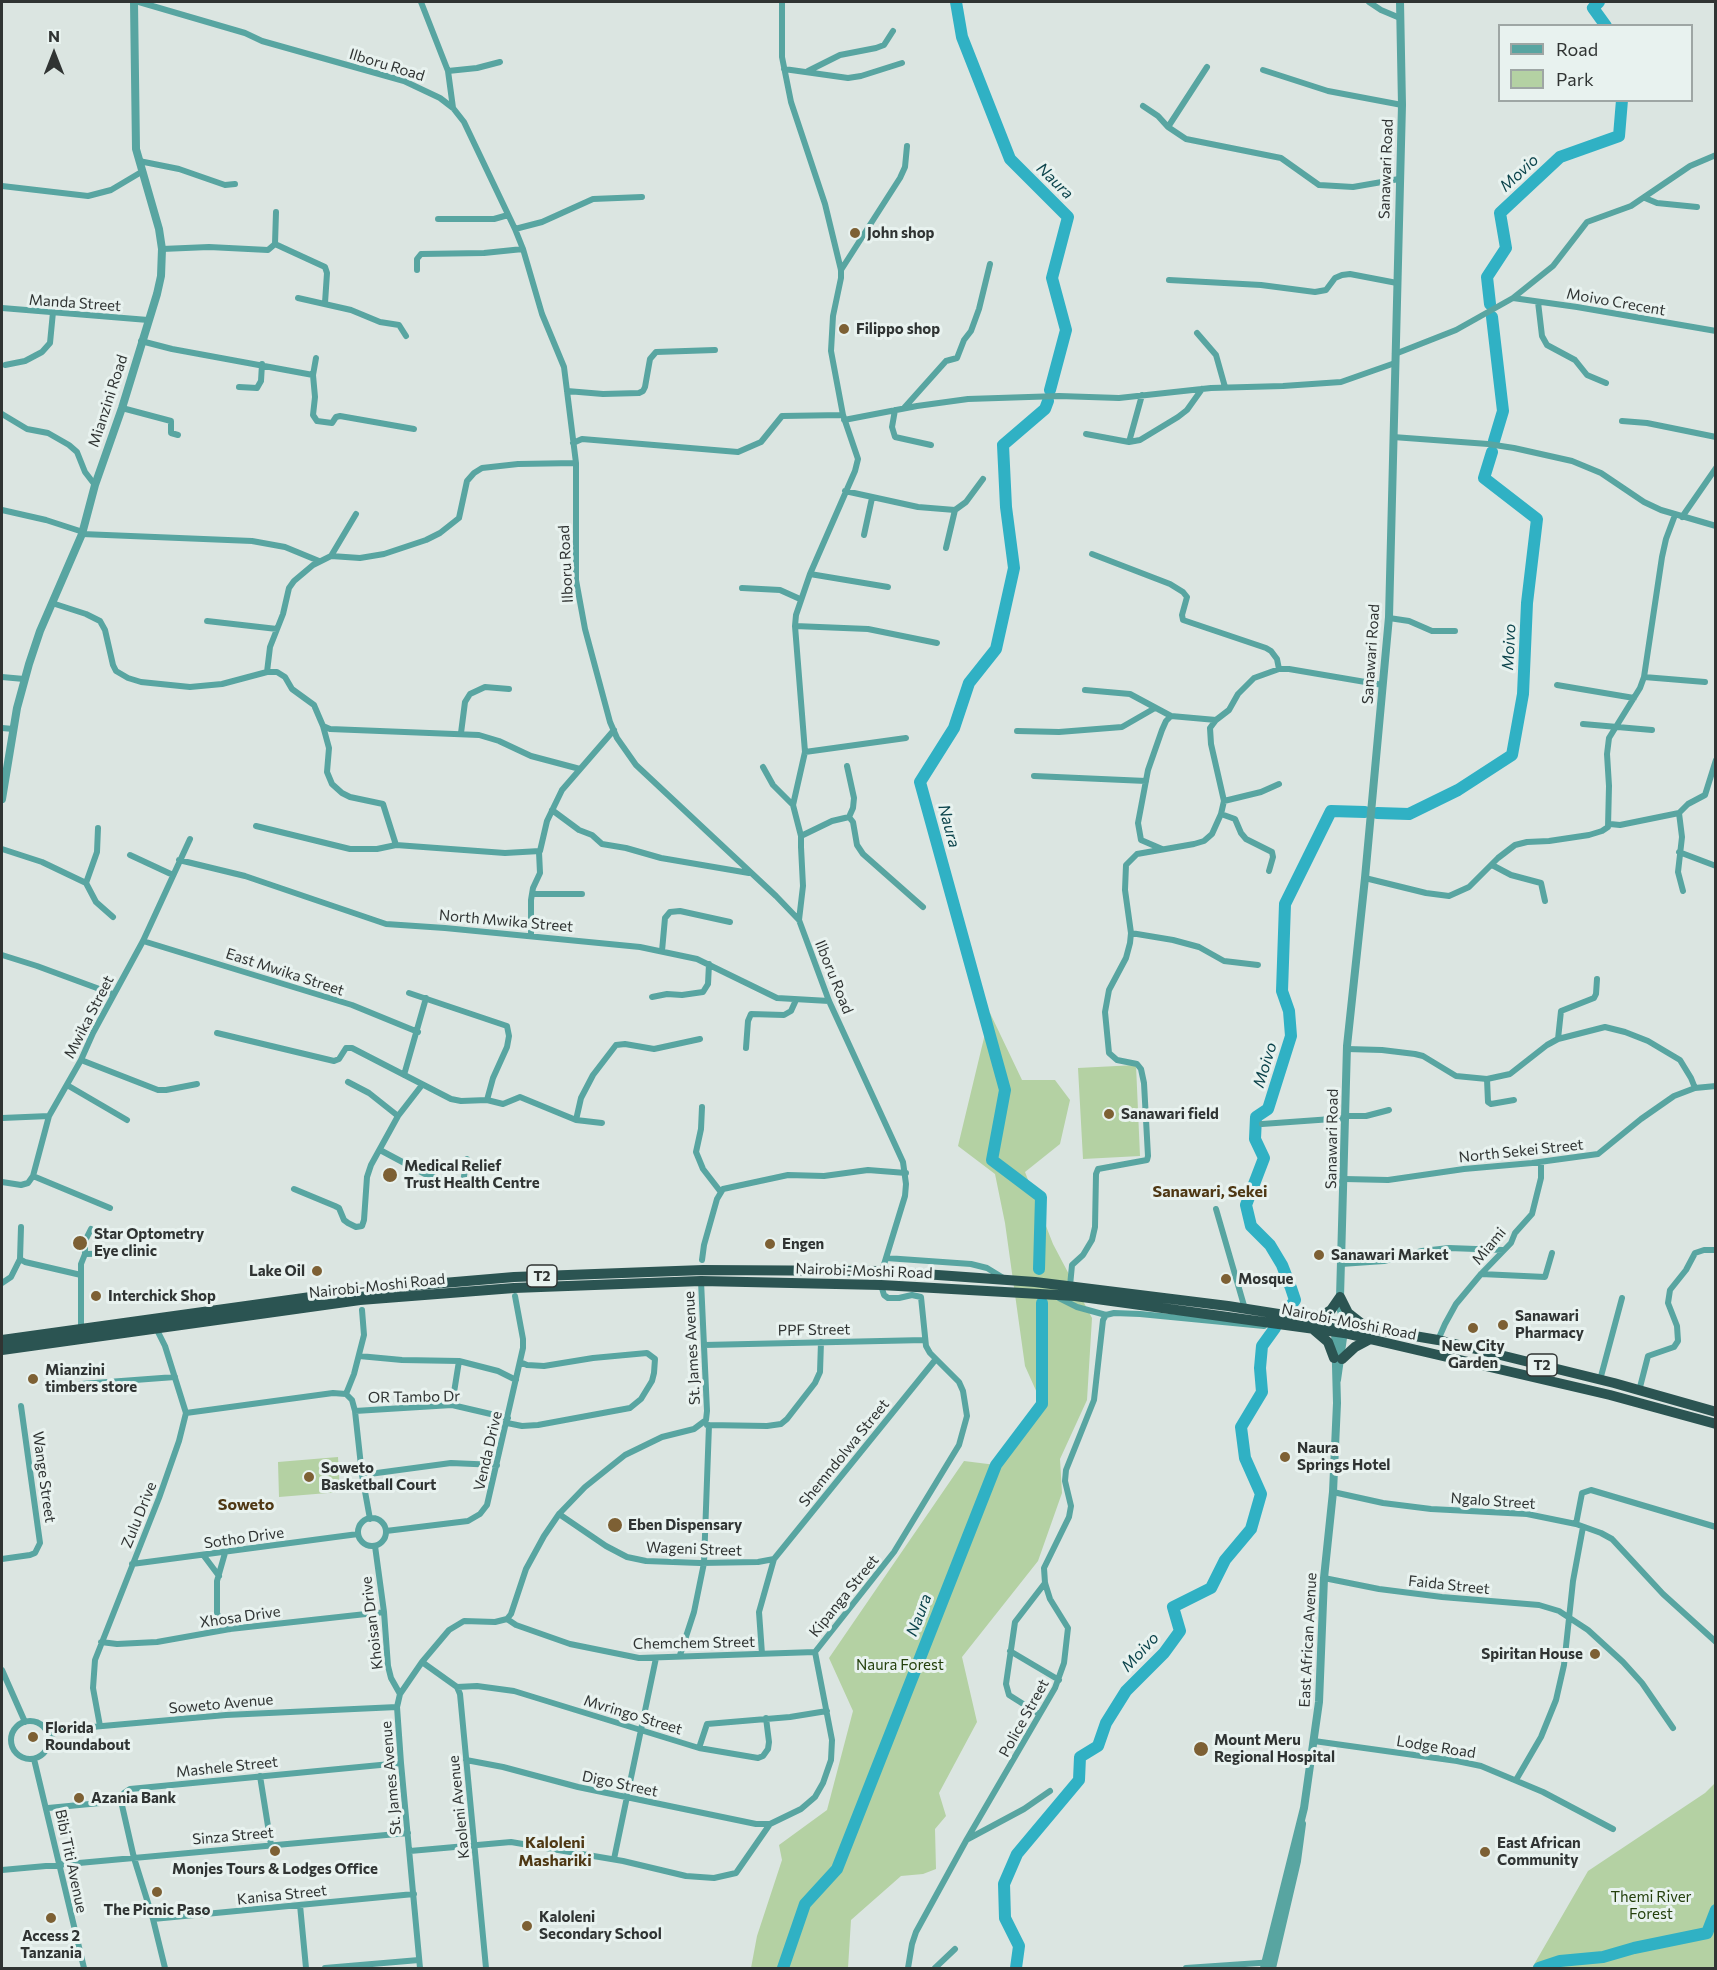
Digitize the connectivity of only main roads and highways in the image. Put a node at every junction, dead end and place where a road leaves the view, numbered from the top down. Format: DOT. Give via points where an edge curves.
graph roads {
  1 [pos="1301,1317"];
  2 [pos="1340,1328"];
  3 [pos="1367,1328"];
  4 [pos="1314,1330"];
  5 [pos="1371,1339"];
  6 [pos="2,1340"];
  7 [pos="2,1350"];
  8 [pos="1716,1412"];
  9 [pos="1716,1424"];
  1 -- 2 [label="highway, Nairobi-Moshi Road / T2"];
  1 -- 3 [label="highway" via="1323,1315 1340,1302"];
  1 -- 6 [label="highway, Nairobi-Moshi Road / T2" via="1006,1280 882,1271 703,1270 514,1277 361,1290"];
  2 -- 3 [label="highway, Nairobi-Moshi Road / T2"];
  2 -- 4 [label="highway, Nairobi-Moshi Road / T2"];
  2 -- 5 [label="highway, Nairobi-Moshi Road / T2"];
  3 -- 8 [label="highway, Nairobi-Moshi Road / T2" via="1438,1340"];
  4 -- 5 [label="highway" via="1338,1358"];
  4 -- 7 [label="highway, Nairobi-Moshi Road / T2" via="1054,1294 701,1281 514,1288 360,1300"];
  5 -- 9 [label="highway, Nairobi-Moshi Road / T2" via="1599,1392"];
}
